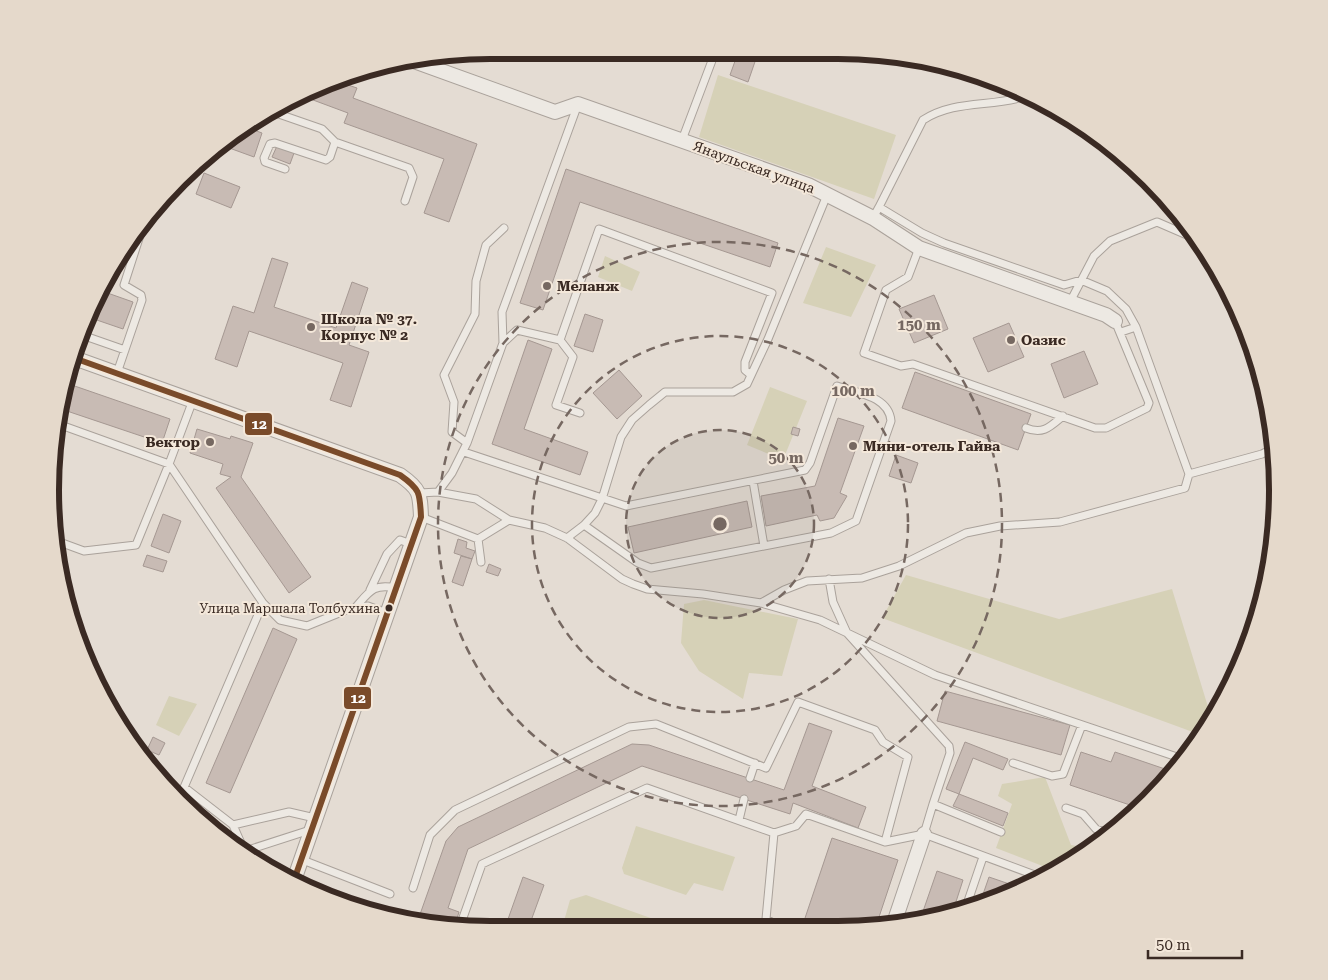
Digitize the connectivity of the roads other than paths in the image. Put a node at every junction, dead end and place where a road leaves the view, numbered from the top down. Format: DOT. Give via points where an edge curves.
graph roads {
  1 [pos="713,59"];
  2 [pos="422,64"];
  3 [pos="1019,99"];
  4 [pos="578,104"];
  5 [pos="279,114"];
  6 [pos="682,140"];
  7 [pos="335,142"];
  8 [pos="285,170"];
  9 [pos="827,195"];
  10 [pos="405,201"];
  11 [pos="876,213"];
  12 [pos="504,228"];
  13 [pos="1185,234"];
  14 [pos="138,241"];
  15 [pos="919,248"];
  16 [pos="1081,280"];
  17 [pos="1070,302"];
  18 [pos="1118,327"];
  19 [pos="1136,327"];
  20 [pos="88,336"];
  21 [pos="560,340"];
  22 [pos="503,343"];
  23 [pos="125,350"];
  24 [pos="79,360"];
  25 [pos="117,373"];
  26 [pos="751,375"];
  27 [pos="193,400"];
  28 [pos="580,413"];
  29 [pos="1063,416"];
  30 [pos="63,426"];
  31 [pos="1026,428"];
  32 [pos="467,443"];
  33 [pos="1267,451"];
  34 [pos="464,452"];
  35 [pos="169,464"];
  36 [pos="1190,474"];
  37 [pos="753,481"];
  38 [pos="438,492"];
  39 [pos="420,493"];
  40 [pos="602,499"];
  41 [pos="421,517"];
  42 [pos="509,520"];
  43 [pos="584,525"];
  44 [pos="567,538"];
  45 [pos="478,539"];
  46 [pos="62,543"];
  47 [pos="411,544"];
  48 [pos="764,546"];
  49 [pos="480,562"];
  50 [pos="829,579"];
  51 [pos="396,588"];
  52 [pos="370,590"];
  53 [pos="761,603"];
  54 [pos="263,604"];
  55 [pos="354,608"];
  56 [pos="387,613"];
  57 [pos="847,633"];
  58 [pos="1082,725"];
  59 [pos="1177,757"];
  60 [pos="755,763"];
  61 [pos="1014,763"];
  62 [pos="750,778"];
  63 [pos="184,787"];
  64 [pos="182,792"];
  65 [pos="744,799"];
  66 [pos="933,804"];
  67 [pos="1066,808"];
  68 [pos="739,820"];
  69 [pos="312,824"];
  70 [pos="233,825"];
  71 [pos="1102,831"];
  72 [pos="1001,832"];
  73 [pos="774,833"];
  74 [pos="924,834"];
  75 [pos="241,842"];
  76 [pos="885,842"];
  77 [pos="250,849"];
  78 [pos="983,857"];
  79 [pos="300,859"];
  80 [pos="295,875"];
  81 [pos="1033,875"];
  82 [pos="414,888"];
  83 [pos="390,894"];
  84 [pos="968,901"];
  85 [pos="897,918"];
  86 [pos="462,920"];
  87 [pos="770,921"];
  1 -- 6 [label="lane"];
  2 -- 4 [label="street" via="555,112"];
  3 -- 11 [label="lane" via="956,106 935,112 923,120"];
  4 -- 6 [label="street, Янаульская улица"];
  4 -- 22 [label="lane" via="502,312"];
  5 -- 7 [label="lane" via="322,129"];
  6 -- 9 [label="street, Янаульская улица" via="808,185"];
  7 -- 8 [label="lane" via="326,160 270,144 265,162"];
  7 -- 10 [label="lane" via="412,170 414,177"];
  9 -- 11 [label="street, Янаульская улица"];
  9 -- 26 [label="lane"];
  11 -- 15 [label="street, Янаульская улица"];
  11 -- 16 [label="lane" via="944,243 1064,285"];
  12 -- 32 [label="lane" via="486,244 476,282 475,314 444,375 454,402 452,432"];
  13 -- 16 [label="lane" via="1156,222 1110,242 1094,256"];
  14 -- 23 [label="lane" via="124,281 125,288 139,293 142,298"];
  15 -- 17 [label="street, Янаульская улица"];
  15 -- 29 [label="lane" via="908,277 886,290 864,353 901,366 913,364"];
  16 -- 17 [label="lane"];
  16 -- 19 [label="lane" via="1108,291 1126,309"];
  17 -- 18 [label="street, Янаульская улица" via="1106,315"];
  18 -- 19 [label="lane"];
  18 -- 29 [label="lane" via="1148,398 1147,408 1106,428 1094,428"];
  19 -- 36 [label="lane"];
  20 -- 23 [label="lane"];
  21 -- 22 [label="lane" via="517,330"];
  21 -- 26 [label="lane" via="599,229 772,293 744,362 745,370"];
  21 -- 28 [label="lane" via="573,357 556,404"];
  22 -- 32 [label="lane"];
  23 -- 25 [label="lane"];
  24 -- 25 [label="street"];
  25 -- 27 [label="street"];
  26 -- 40 [label="lane" via="742,388 733,392 665,392 649,405 632,420 621,437"];
  27 -- 35 [label="lane"];
  27 -- 39 [label="street" via="400,475"];
  29 -- 31 [label="lane" via="1047,430 1036,432"];
  30 -- 35 [label="lane"];
  32 -- 34 [label="lane"];
  33 -- 36 [label="lane"];
  34 -- 38 [label="lane"];
  34 -- 40 [label="lane"];
  35 -- 46 [label="lane" via="136,545 84,551"];
  35 -- 54 [label="lane"];
  36 -- 50 [label="lane" via="1184,488 1060,522 1000,526 966,533 899,566 862,578"];
  37 -- 40 [label="lane" via="626,506"];
  37 -- 48 [label="lane"];
  37 -- 48 [label="lane" via="808,468 837,386 881,401 890,412 891,420 856,521 831,533"];
  38 -- 39 [label="lane"];
  38 -- 42 [label="lane" via="476,499"];
  39 -- 41 [label="street"];
  40 -- 43 [label="lane"];
  41 -- 45 [label="lane"];
  41 -- 47 [label="street"];
  42 -- 44 [label="lane" via="545,528"];
  42 -- 45 [label="lane"];
  43 -- 44 [label="lane"];
  43 -- 48 [label="lane" via="638,563 651,568"];
  44 -- 53 [label="lane" via="622,579 647,589"];
  45 -- 49 [label="lane"];
  47 -- 51 [label="street"];
  47 -- 52 [label="lane" via="400,540 387,554"];
  50 -- 53 [label="lane" via="807,581"];
  50 -- 57 [label="lane" via="833,602"];
  51 -- 52 [label="lane" via="383,585"];
  51 -- 56 [label="street"];
  52 -- 55 [label="lane"];
  53 -- 57 [label="lane" via="820,620"];
  54 -- 55 [label="lane" via="280,620 307,626"];
  54 -- 63 [label="lane"];
  55 -- 56 [label="lane" via="368,606"];
  56 -- 69 [label="street"];
  57 -- 58 [label="lane" via="935,675"];
  57 -- 66 [label="lane" via="949,746 950,753"];
  58 -- 59 [label="lane"];
  58 -- 61 [label="lane" via="1063,774 1052,776"];
  60 -- 62 [label="lane"];
  60 -- 76 [label="lane" via="766,768 798,702 875,730 883,742 908,757"];
  60 -- 82 [label="lane" via="656,724 629,727 455,810 430,835"];
  63 -- 64 [label="lane"];
  63 -- 70 [label="lane"];
  65 -- 68 [label="lane"];
  66 -- 72 [label="lane"];
  66 -- 74 [label="lane"];
  67 -- 71 [label="lane" via="1083,814 1096,829"];
  68 -- 73 [label="lane"];
  68 -- 86 [label="lane" via="647,788 482,864"];
  69 -- 70 [label="lane" via="289,812"];
  69 -- 77 [label="lane"];
  69 -- 79 [label="street"];
  70 -- 75 [label="lane"];
  73 -- 76 [label="lane" via="796,826 806,814"];
  73 -- 87 [label="lane" via="766,919"];
  74 -- 76 [label="lane"];
  74 -- 78 [label="lane"];
  74 -- 85 [label="street"];
  78 -- 81 [label="lane"];
  78 -- 84 [label="lane"];
  79 -- 80 [label="street"];
  79 -- 83 [label="lane"];
}
